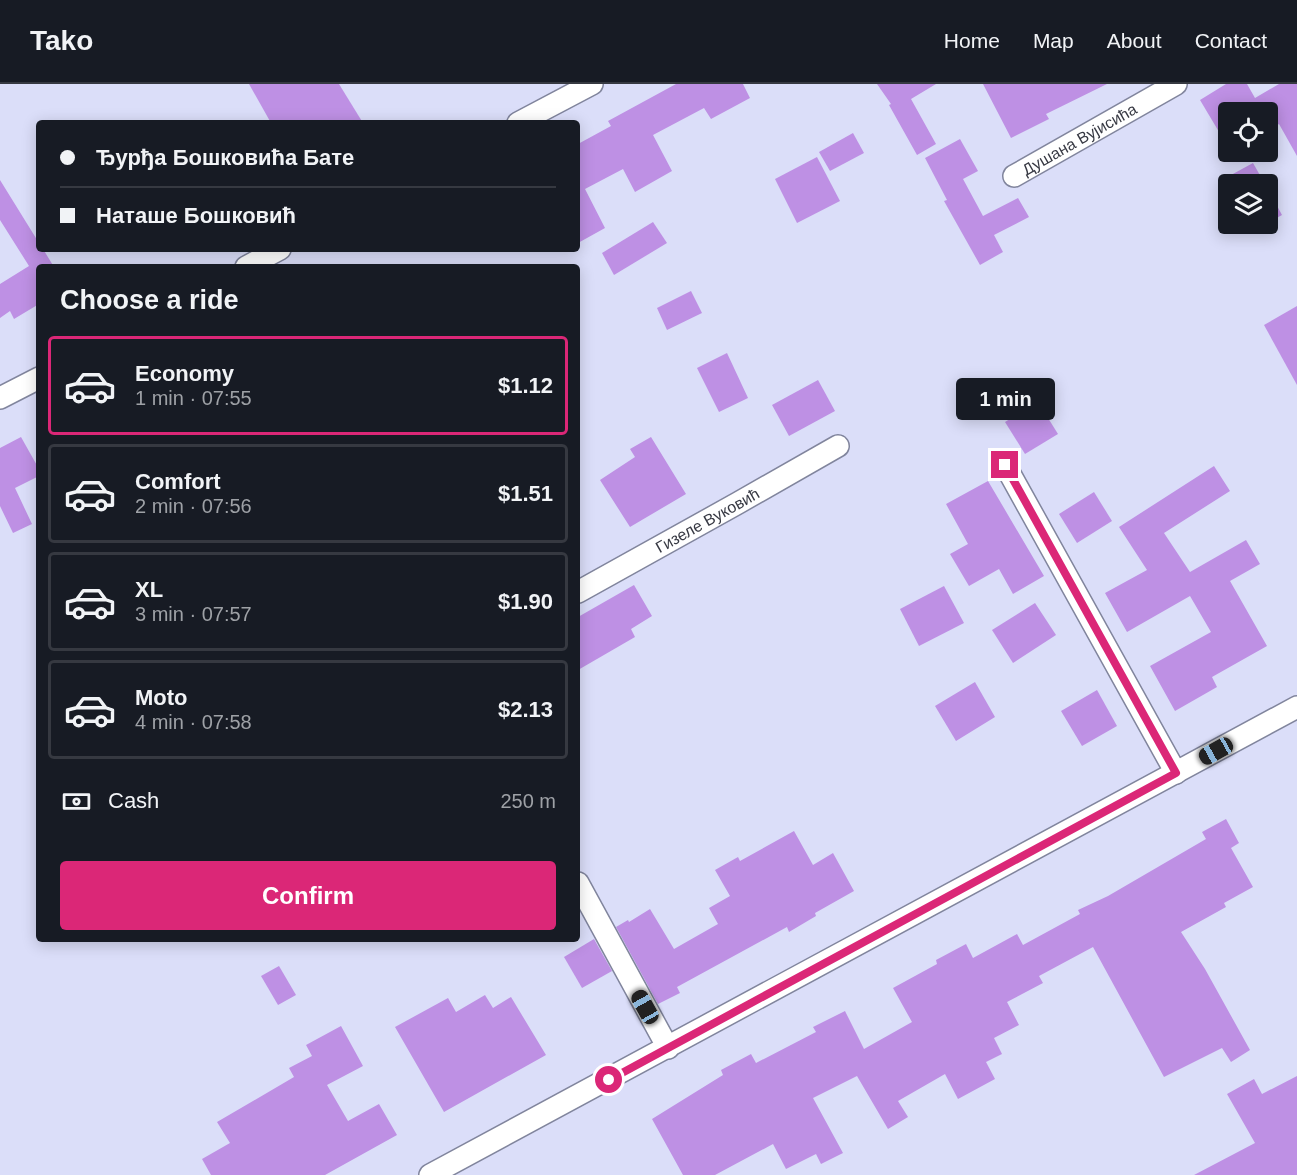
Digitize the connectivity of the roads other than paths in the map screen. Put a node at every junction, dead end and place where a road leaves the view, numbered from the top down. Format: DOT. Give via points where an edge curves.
graph roads {
  1 [pos="592,84"];
  2 [pos="1176,84"];
  3 [pos="524,120"];
  4 [pos="1014,176"];
  5 [pos="274,252"];
  6 [pos="252,264"];
  7 [pos="36,380"];
  8 [pos="0,398"];
  9 [pos="838,446"];
  10 [pos="1005,465"];
  11 [pos="580,591"];
  12 [pos="1297,707"];
  13 [pos="1176,773"];
  14 [pos="580,887"];
  15 [pos="668,1048"];
  16 [pos="430,1175"];
  1 -- 3 [label="street"];
  2 -- 4 [label="street, Душана Вујисића"];
  5 -- 6 [label="street"];
  7 -- 8 [label="street"];
  9 -- 11 [label="street, Гизеле Вуковић"];
  10 -- 13 [label="street"];
  12 -- 13 [label="street"];
  13 -- 15 [label="street"];
  14 -- 15 [label="street"];
  15 -- 16 [label="street"];
}
